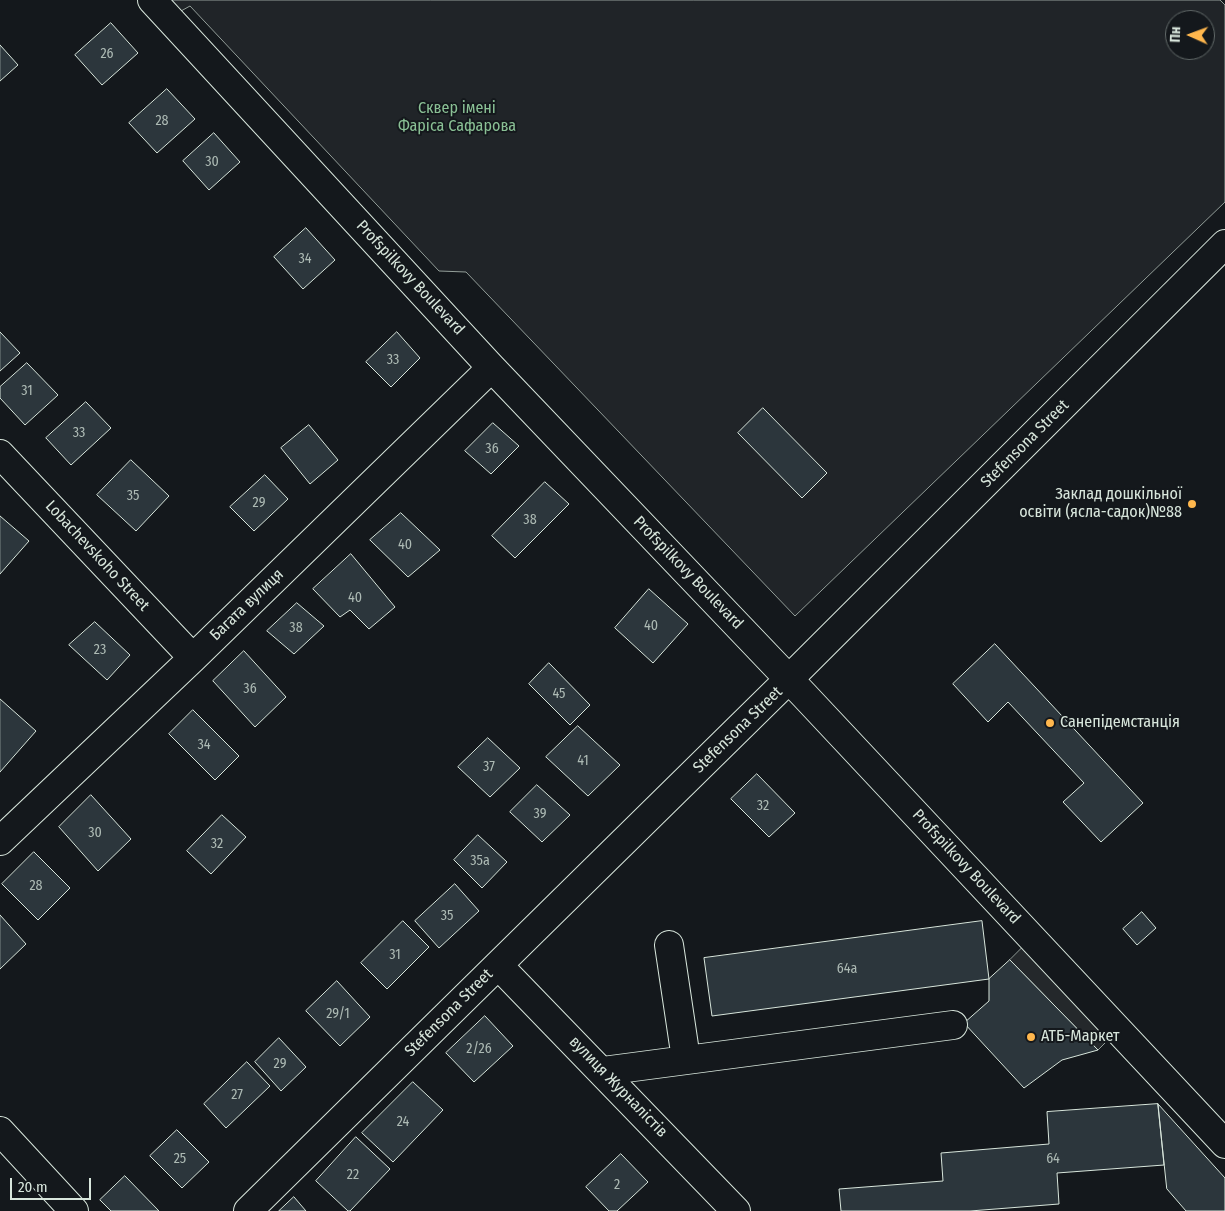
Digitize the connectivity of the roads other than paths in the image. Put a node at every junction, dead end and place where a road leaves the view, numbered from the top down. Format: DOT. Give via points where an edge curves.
graph roads {
  1 [pos="152,0"];
  2 [pos="1225,244"];
  3 [pos="490,366"];
  4 [pos="0,454"];
  5 [pos="193,658"];
  6 [pos="789,679"];
  7 [pos="0,841"];
  8 [pos="669,945"];
  9 [pos="498,965"];
  10 [pos="954,1025"];
  11 [pos="686,1059"];
  12 [pos="603,1071"];
  13 [pos="0,1131"];
  14 [pos="1225,1144"];
  15 [pos="74,1211"];
  16 [pos="248,1211"];
  17 [pos="736,1211"];
  1 -- 3 [label="street, Profspilkovy Boulevard"];
  2 -- 6 [label="street, Stefensona Street"];
  3 -- 5 [label="street, Багата вулиця"];
  3 -- 6 [label="street, Profspilkovy Boulevard"];
  4 -- 5 [label="street, Lobachevskoho Street"];
  5 -- 7 [label="street, Багата вулиця"];
  6 -- 9 [label="street, Stefensona Street"];
  6 -- 14 [label="street, Profspilkovy Boulevard"];
  8 -- 11 [label="street"];
  9 -- 12 [label="street, вулиця Журналістів"];
  9 -- 16 [label="street, Stefensona Street"];
  10 -- 11 [label="street"];
  11 -- 12 [label="street"];
  12 -- 17 [label="street, вулиця Журналістів"];
  13 -- 15 [label="street"];
}
